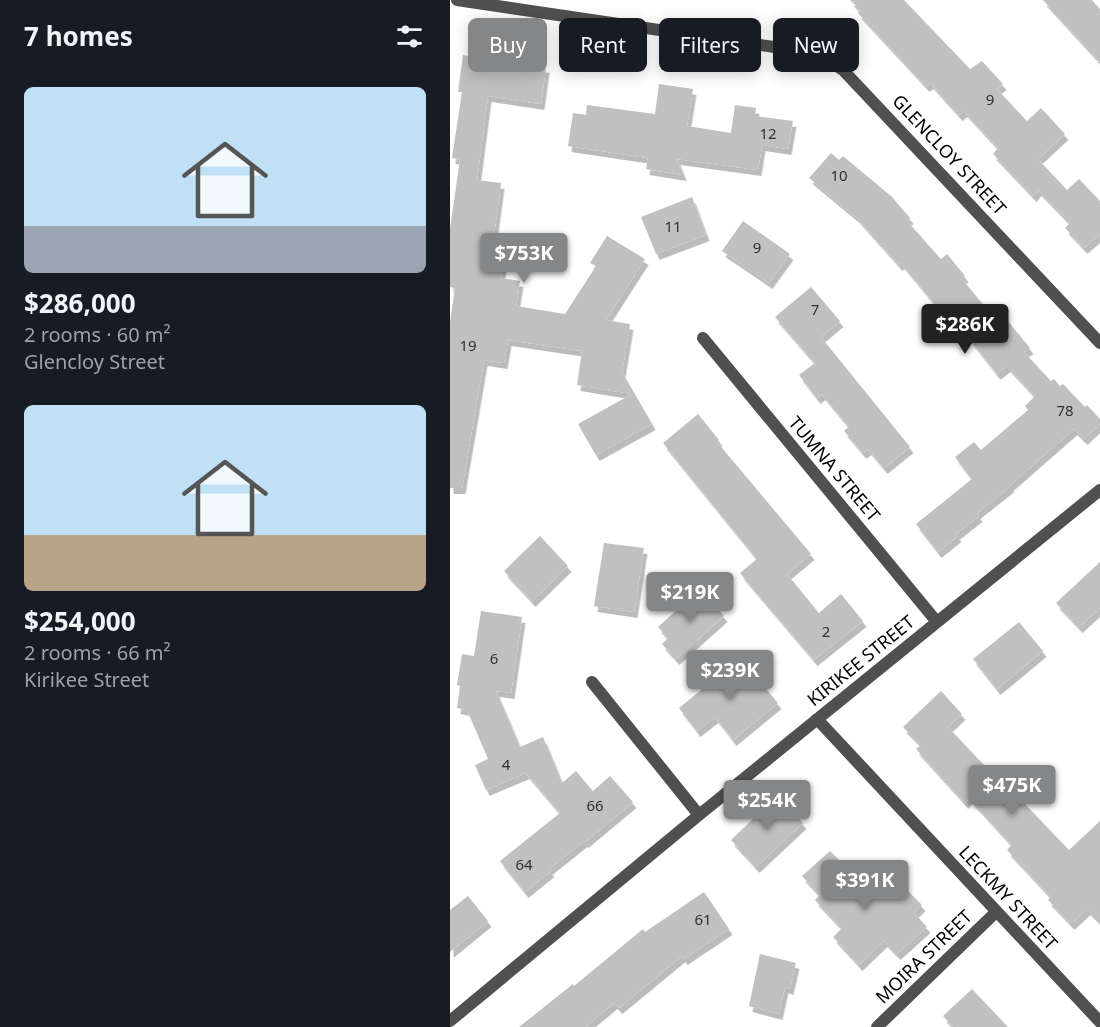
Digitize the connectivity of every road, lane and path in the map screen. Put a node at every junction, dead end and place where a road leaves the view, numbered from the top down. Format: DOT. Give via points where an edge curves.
graph roads {
  1 [pos="457,0"];
  2 [pos="703,338"];
  3 [pos="1100,343"];
  4 [pos="1099,492"];
  5 [pos="937,622"];
  6 [pos="592,682"];
  7 [pos="817,719"];
  8 [pos="699,815"];
  9 [pos="996,912"];
  10 [pos="450,1021"];
  11 [pos="1100,1022"];
  12 [pos="877,1027"];
  1 -- 3 [label="street, GLENCLOY STREET" via="801,51 826,58 843,69"];
  2 -- 5 [label="street, TUMNA STREET"];
  4 -- 5 [label="street, KIRIKEE STREET"];
  5 -- 7 [label="street, KIRIKEE STREET"];
  6 -- 8 [label="street"];
  7 -- 8 [label="street, KIRIKEE STREET"];
  7 -- 9 [label="street, LECKMY STREET"];
  8 -- 10 [label="street, KIRIKEE STREET"];
  9 -- 11 [label="street, LECKMY STREET"];
  9 -- 12 [label="street, MOIRA STREET"];
}
